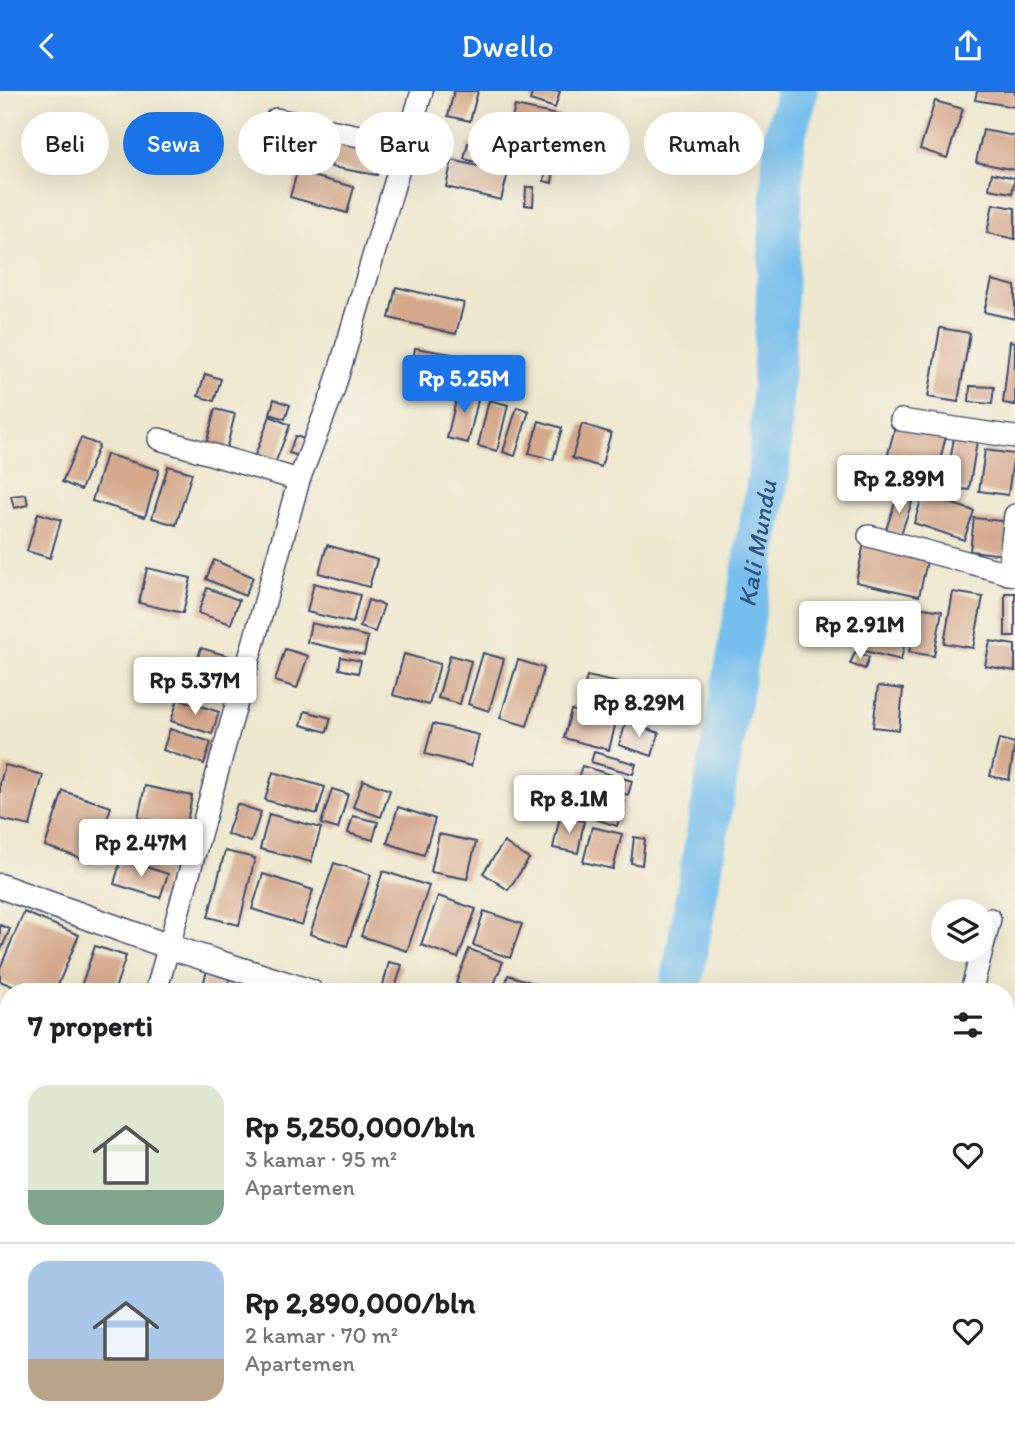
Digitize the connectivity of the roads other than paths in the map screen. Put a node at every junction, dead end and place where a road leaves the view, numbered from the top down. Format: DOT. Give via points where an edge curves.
graph roads {
  1 [pos="422,91"];
  2 [pos="415,112"];
  3 [pos="395,175"];
  4 [pos="901,420"];
  5 [pos="1015,437"];
  6 [pos="159,439"];
  7 [pos="299,480"];
  8 [pos="1015,515"];
  9 [pos="869,536"];
  10 [pos="1011,574"];
  11 [pos="0,886"];
  12 [pos="170,947"];
  13 [pos="979,962"];
  14 [pos="159,983"];
  15 [pos="283,983"];
  16 [pos="973,983"];
  1 -- 2 [label="street"];
  3 -- 7 [label="street" via="333,393"];
  4 -- 5 [label="street"];
  6 -- 7 [label="street"];
  7 -- 12 [label="street"];
  8 -- 10 [label="street"];
  9 -- 10 [label="street"];
  11 -- 12 [label="street"];
  12 -- 14 [label="street"];
  12 -- 15 [label="street"];
  13 -- 16 [label="street"];
}
